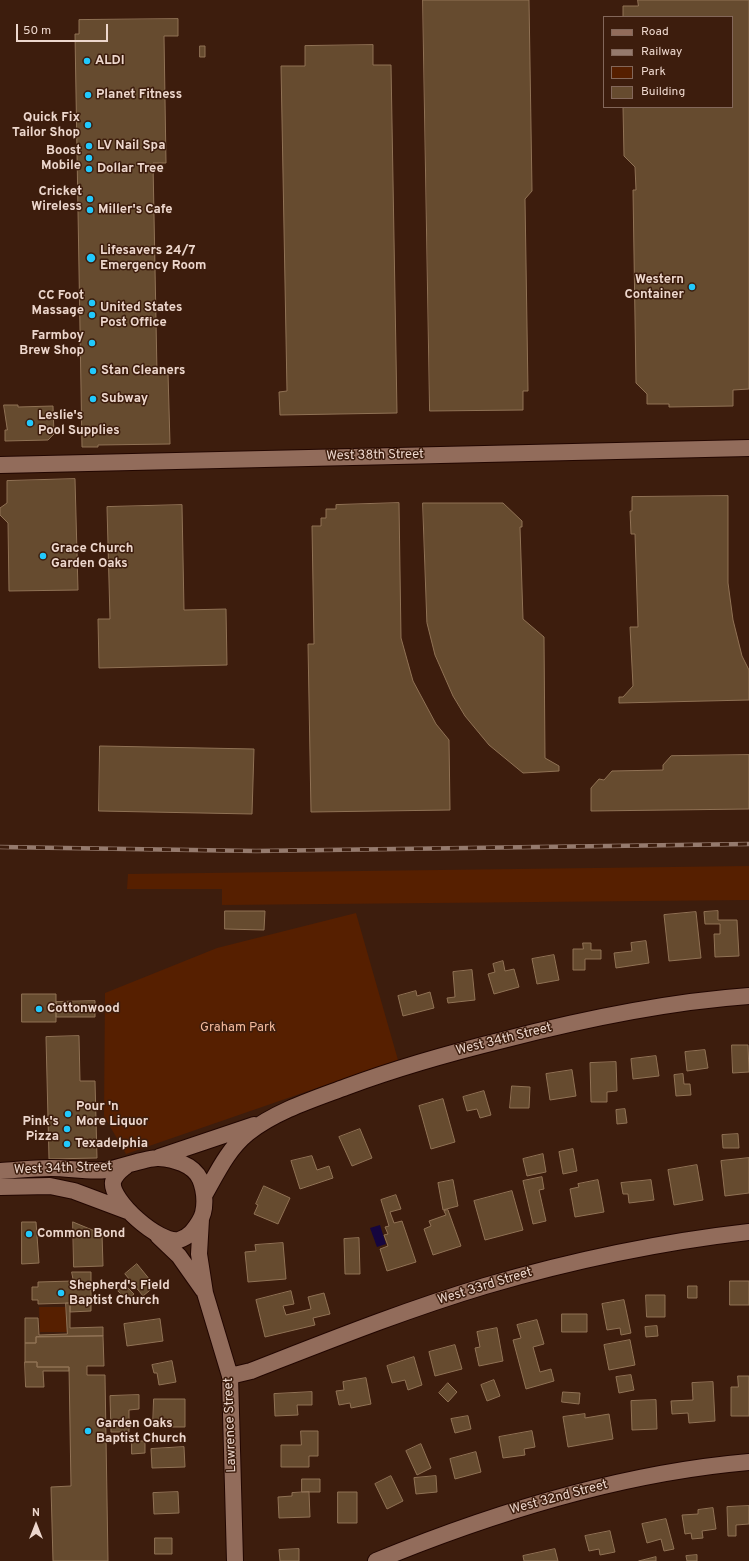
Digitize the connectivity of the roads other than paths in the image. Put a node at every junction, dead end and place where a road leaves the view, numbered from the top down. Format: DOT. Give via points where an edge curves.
graph roads {
  1 [pos="749,448"];
  2 [pos="0,465"];
  3 [pos="749,996"];
  4 [pos="269,1120"];
  5 [pos="157,1158"];
  6 [pos="126,1166"];
  7 [pos="0,1171"];
  8 [pos="0,1187"];
  9 [pos="205,1194"];
  10 [pos="130,1212"];
  11 [pos="201,1219"];
  12 [pos="749,1232"];
  13 [pos="158,1236"];
  14 [pos="205,1293"];
  15 [pos="230,1376"];
  16 [pos="749,1462"];
  17 [pos="235,1561"];
  18 [pos="376,1561"];
  1 -- 2 [label="street, West 38th Street"];
  3 -- 4 [label="street, West 34th Street" via="695,1000 588,1019 484,1044 382,1074 311,1100"];
  4 -- 5 [label="street, West 34th Street"];
  4 -- 9 [label="street, West 34th Street" via="236,1145"];
  5 -- 6 [label="street"];
  5 -- 9 [label="street" via="183,1163 194,1170"];
  6 -- 7 [label="street, West 34th Street" via="104,1170 50,1168"];
  6 -- 10 [label="street" via="117,1174 113,1183 116,1193"];
  8 -- 10 [label="street, West 34th Street" via="50,1186 74,1191"];
  9 -- 11 [label="street"];
  10 -- 13 [label="street"];
  11 -- 13 [label="street" via="189,1235 179,1240"];
  11 -- 14 [label="street, Lawrence Street" via="199,1254"];
  12 -- 15 [label="street, West 33rd Street" via="659,1245 538,1271 432,1303 251,1371"];
  13 -- 14 [label="street, Lawrence Street" via="179,1256"];
  14 -- 15 [label="street, Lawrence Street"];
  15 -- 17 [label="street, Lawrence Street"];
  16 -- 18 [label="street, West 32nd Street" via="678,1471 557,1498 499,1514"];
}
